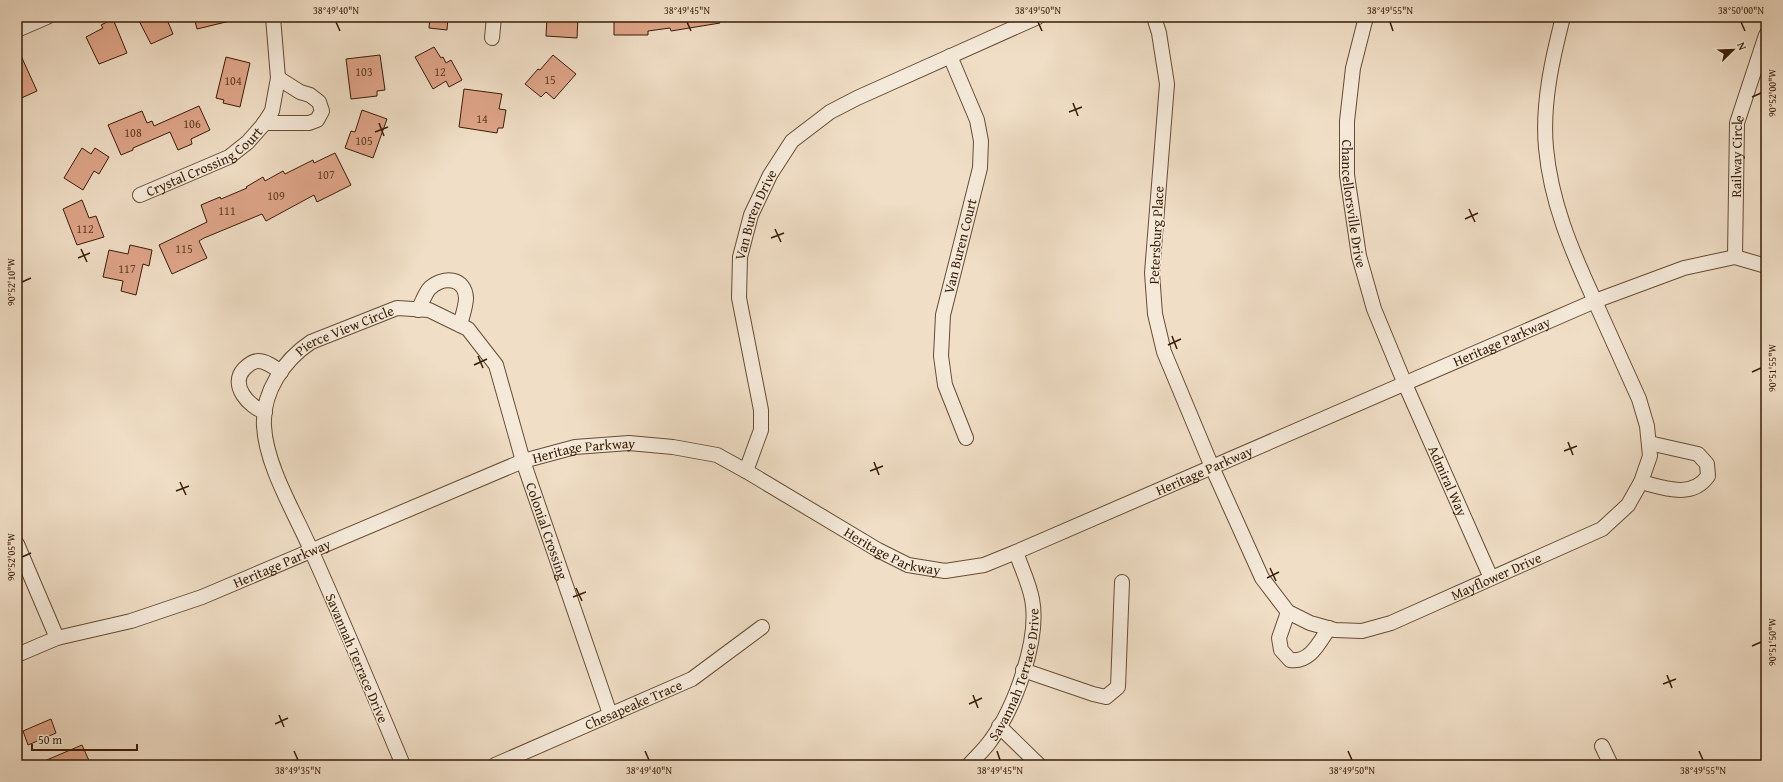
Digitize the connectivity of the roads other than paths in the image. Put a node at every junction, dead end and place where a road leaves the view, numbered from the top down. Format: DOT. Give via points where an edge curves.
graph roads {
  1 [pos="48,17"];
  2 [pos="273,17"];
  3 [pos="494,17"];
  4 [pos="1038,17"];
  5 [pos="1154,17"];
  6 [pos="1366,17"];
  7 [pos="1563,17"];
  8 [pos="17,30"];
  9 [pos="1766,35"];
  10 [pos="492,38"];
  11 [pos="950,56"];
  12 [pos="278,78"];
  13 [pos="264,123"];
  14 [pos="140,196"];
  15 [pos="1735,257"];
  16 [pos="1766,266"];
  17 [pos="1595,301"];
  18 [pos="418,310"];
  19 [pos="460,325"];
  20 [pos="281,372"];
  21 [pos="1405,384"];
  22 [pos="265,412"];
  23 [pos="966,438"];
  24 [pos="1649,443"];
  25 [pos="523,461"];
  26 [pos="1212,467"];
  27 [pos="746,471"];
  28 [pos="1641,482"];
  29 [pos="17,544"];
  30 [pos="311,551"];
  31 [pos="1016,552"];
  32 [pos="1491,578"];
  33 [pos="1122,582"];
  34 [pos="1288,612"];
  35 [pos="762,627"];
  36 [pos="1329,628"];
  37 [pos="57,638"];
  38 [pos="17,655"];
  39 [pos="1024,670"];
  40 [pos="610,714"];
  41 [pos="1000,726"];
  42 [pos="1602,746"];
  43 [pos="404,765"];
  44 [pos="495,765"];
  45 [pos="969,765"];
  46 [pos="1039,765"];
  47 [pos="1611,765"];
  1 -- 8 [label="street"];
  2 -- 12 [label="street, Crystal Crossing Court"];
  3 -- 10 [label="street"];
  4 -- 11 [label="street"];
  5 -- 26 [label="street, Petersburg Place" via="1167,84 1152,273 1155,314 1164,352"];
  6 -- 21 [label="street, Chancellorsville Drive" via="1353,68 1347,121 1347,175 1358,256 1374,309"];
  7 -- 17 [label="street" via="1546,100 1546,147 1552,193 1568,243"];
  9 -- 15 [label="street, Railway Circle" via="1737,123"];
  11 -- 23 [label="street, Van Buren Court" via="977,120 981,141 980,168 943,315 941,356 945,385"];
  11 -- 27 [label="street, Van Buren Drive" via="830,112 792,141 770,175 751,215 740,257 740,298 761,410 760,430"];
  12 -- 13 [label="street, Crystal Crossing Court" via="272,111"];
  12 -- 13 [label="street, Crystal Crossing Court" via="300,92 310,95 319,102 322,111 317,120 308,123"];
  13 -- 14 [label="street, Crystal Crossing Court" via="248,142 229,157"];
  15 -- 16 [label="street, Heritage Parkway"];
  15 -- 17 [label="street, Heritage Parkway" via="1684,268"];
  17 -- 21 [label="street, Heritage Parkway"];
  17 -- 24 [label="street, Mayflower Drive" via="1639,399"];
  18 -- 19 [label="street, Pierce View Circle" via="429,310"];
  18 -- 19 [label="street" via="429,288 442,280 456,280 463,286 466,298"];
  18 -- 20 [label="street, Pierce View Circle" via="397,308 311,342 299,350"];
  19 -- 25 [label="street, Pierce View Circle" via="468,329 496,365"];
  20 -- 22 [label="street, Pierce View Circle" via="270,391"];
  20 -- 22 [label="street" via="257,361 241,372 238,382 242,393 250,404"];
  21 -- 26 [label="street, Heritage Parkway"];
  21 -- 32 [label="street, Admiral Way"];
  22 -- 30 [label="street, Pierce View Circle" via="264,426 270,460"];
  24 -- 28 [label="street, Mayflower Drive" via="1650,456"];
  24 -- 28 [label="street" via="1698,454 1707,464 1708,476 1702,485 1685,490 1671,490"];
  25 -- 27 [label="street, Heritage Parkway" via="575,448 629,443 717,455"];
  25 -- 30 [label="street, Heritage Parkway"];
  25 -- 40 [label="street, Colonial Crossing"];
  26 -- 31 [label="street, Heritage Parkway"];
  26 -- 34 [label="street, Mayflower Drive" via="1262,578"];
  27 -- 31 [label="street, Heritage Parkway" via="878,550 908,565 945,571 984,565"];
  28 -- 32 [label="street, Mayflower Drive" via="1628,505 1602,529"];
  29 -- 37 [label="street"];
  30 -- 37 [label="street, Heritage Parkway" via="202,597 130,621"];
  30 -- 43 [label="street, Savannah Terrace Drive"];
  31 -- 39 [label="street, Savannah Terrace Drive" via="1032,599 1033,631"];
  32 -- 36 [label="street, Mayflower Drive" via="1391,623 1362,631"];
  33 -- 39 [label="street" via="1118,687 1106,697 1100,696"];
  34 -- 36 [label="street, Mayflower Drive" via="1310,623"];
  34 -- 36 [label="street" via="1279,638 1281,650 1290,660 1298,661 1310,655"];
  35 -- 40 [label="street, Chesapeake Trace" via="692,679"];
  37 -- 38 [label="street, Heritage Parkway"];
  39 -- 41 [label="street, Savannah Terrace Drive" via="1012,704"];
  40 -- 44 [label="street, Chesapeake Trace"];
  41 -- 45 [label="street, Savannah Terrace Drive"];
  41 -- 46 [label="street"];
  42 -- 47 [label="street"];
}
